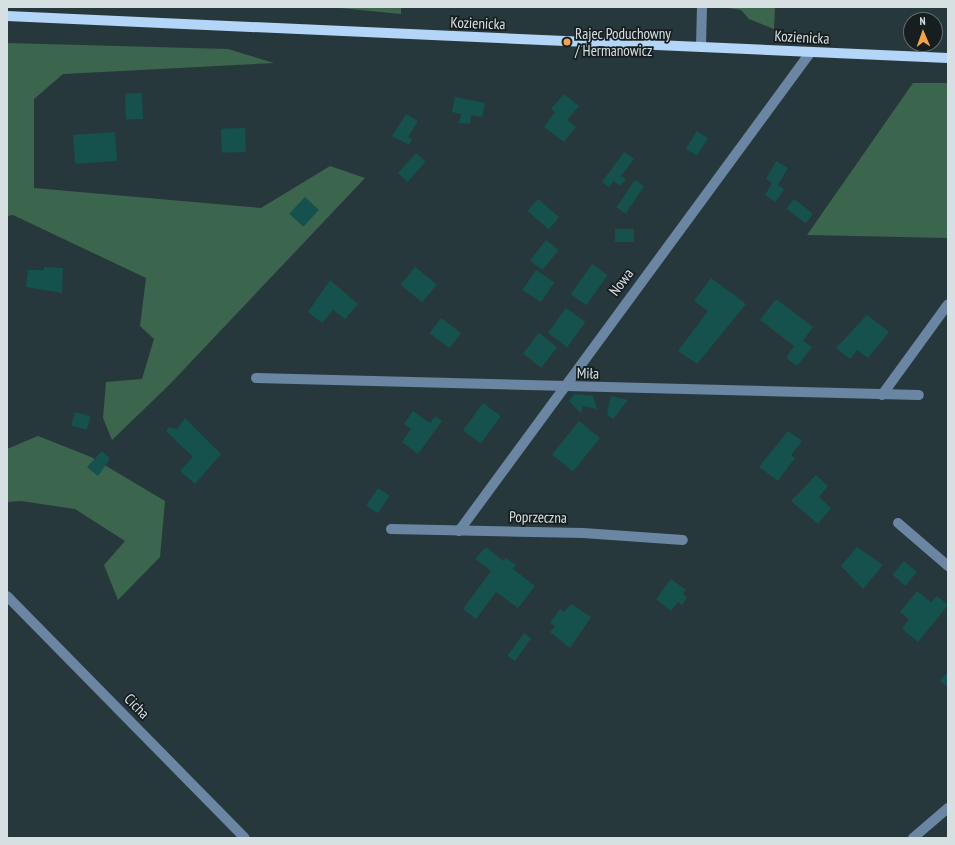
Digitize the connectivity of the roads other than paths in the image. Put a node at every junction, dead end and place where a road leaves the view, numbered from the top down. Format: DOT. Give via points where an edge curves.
graph roads {
  1 [pos="702,7"];
  2 [pos="7,16"];
  3 [pos="701,47"];
  4 [pos="810,53"];
  5 [pos="948,58"];
  6 [pos="948,304"];
  7 [pos="256,378"];
  8 [pos="562,387"];
  9 [pos="882,395"];
  10 [pos="919,395"];
  11 [pos="898,523"];
  12 [pos="391,529"];
  13 [pos="459,531"];
  14 [pos="683,540"];
  15 [pos="948,566"];
  16 [pos="7,596"];
  17 [pos="948,808"];
  18 [pos="245,838"];
  19 [pos="914,838"];
  1 -- 3 [label="street"];
  2 -- 3 [label="main road, Kozienicka"];
  3 -- 4 [label="main road, Kozienicka"];
  4 -- 5 [label="main road, Kozienicka"];
  4 -- 8 [label="street, Nowa"];
  6 -- 9 [label="street"];
  7 -- 8 [label="street, Miła"];
  8 -- 9 [label="street, Miła"];
  8 -- 13 [label="street, Nowa"];
  9 -- 10 [label="street, Miła"];
  11 -- 15 [label="street"];
  12 -- 13 [label="street, Poprzeczna"];
  13 -- 14 [label="street, Poprzeczna"];
  16 -- 18 [label="street, Cicha"];
  17 -- 19 [label="street"];
}
